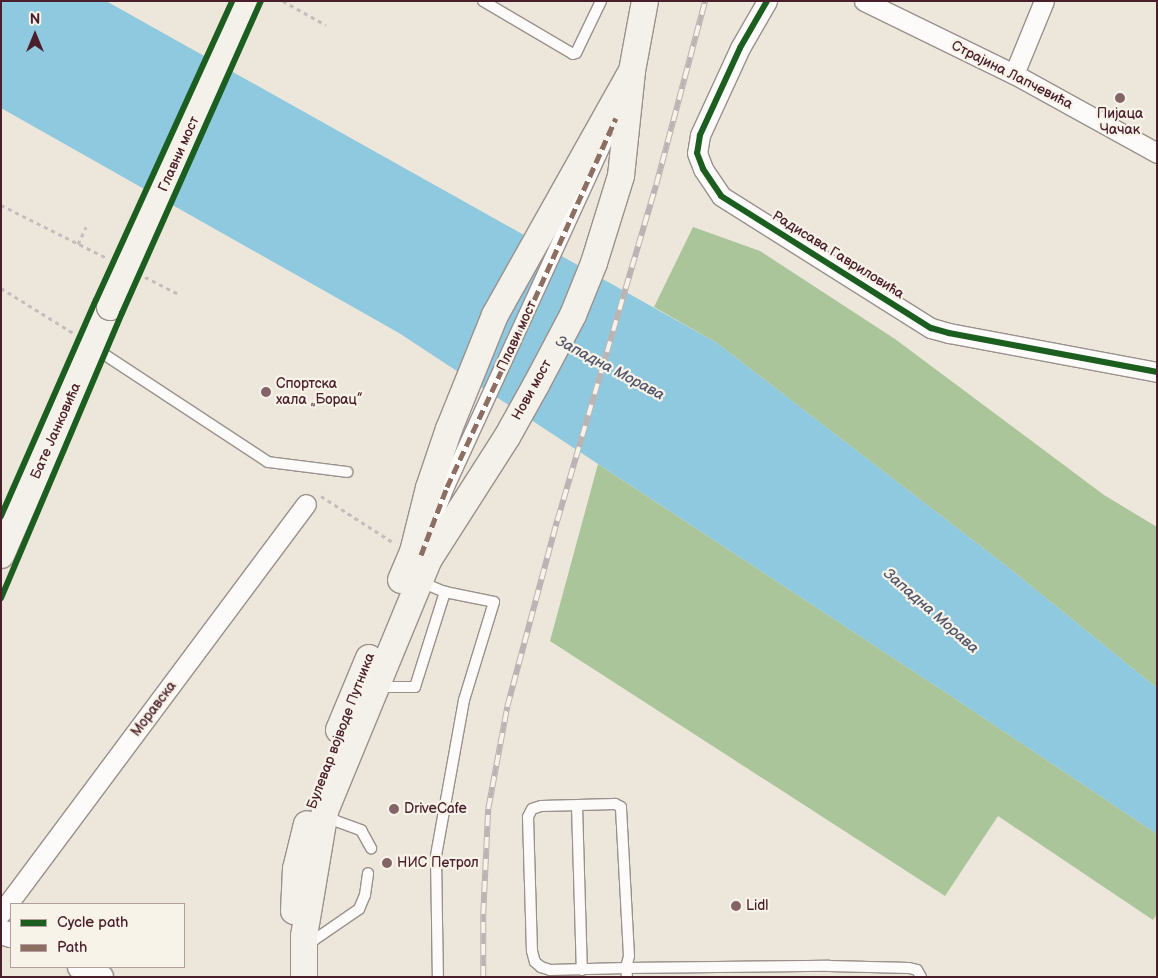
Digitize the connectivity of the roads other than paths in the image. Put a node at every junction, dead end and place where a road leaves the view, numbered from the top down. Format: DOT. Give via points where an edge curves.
graph roads {
  1 [pos="247,1"];
  2 [pos="484,1"];
  3 [pos="601,1"];
  4 [pos="645,1"];
  5 [pos="767,1"];
  6 [pos="864,1"];
  7 [pos="1044,1"];
  8 [pos="1014,74"];
  9 [pos="617,118"];
  10 [pos="1157,153"];
  11 [pos="110,306"];
  12 [pos="84,340"];
  13 [pos="1157,372"];
  14 [pos="347,472"];
  15 [pos="311,498"];
  16 [pos="1,555"];
  17 [pos="421,562"];
  18 [pos="445,592"];
  19 [pos="376,687"];
  20 [pos="577,806"];
  21 [pos="325,811"];
  22 [pos="371,848"];
  23 [pos="368,873"];
  24 [pos="1,913"];
  25 [pos="304,944"];
  26 [pos="82,968"];
  27 [pos="582,970"];
  28 [pos="626,973"];
  29 [pos="101,977"];
  30 [pos="291,977"];
  31 [pos="304,977"];
  32 [pos="438,977"];
  33 [pos="921,977"];
  1 -- 11 [label="main road, Главни мост, bridge"];
  2 -- 3 [label="lane" via="573,54"];
  4 -- 9 [label="main road" via="632,71"];
  5 -- 13 [label="street, Радисава Гавриловића" via="740,48 700,135 697,153 703,169 721,196 931,328"];
  6 -- 8 [label="street, Страјина Лапчевића"];
  7 -- 8 [label="street"];
  8 -- 10 [label="street, Страјина Лапчевића"];
  9 -- 17 [label="main road" via="495,315 429,488"];
  9 -- 17 [label="main road, Нови мост" via="621,176 594,263 573,315 507,436"];
  11 -- 12 [label="main road, Бате Јанковића"];
  12 -- 14 [label="lane" via="268,462"];
  12 -- 16 [label="main road, Бате Јанковића"];
  15 -- 24 [label="street, Моравска"];
  17 -- 18 [label="lane"];
  17 -- 19 [label="main road, Булевар војводе Путника"];
  17 -- 30 [label="main road, Булевар војводе Путника" via="353,695 316,790 296,868"];
  18 -- 19 [label="lane" via="416,687"];
  18 -- 32 [label="lane" via="494,602 464,700 436,856"];
  19 -- 21 [label="main road, Булевар војводе Путника"];
  20 -- 27 [label="lane"];
  20 -- 27 [label="lane" via="532,808 528,817 532,951 535,962 541,967"];
  20 -- 28 [label="lane" via="615,804 621,807 629,956"];
  21 -- 22 [label="lane" via="336,821 361,830"];
  21 -- 25 [label="main road, Булевар војводе Путника"];
  23 -- 25 [label="lane" via="359,909"];
  25 -- 31 [label="main road, Булевар војводе Путника"];
  26 -- 29 [label="street"];
  27 -- 28 [label="lane"];
  28 -- 33 [label="lane" via="829,966 909,968 917,970"];
}
